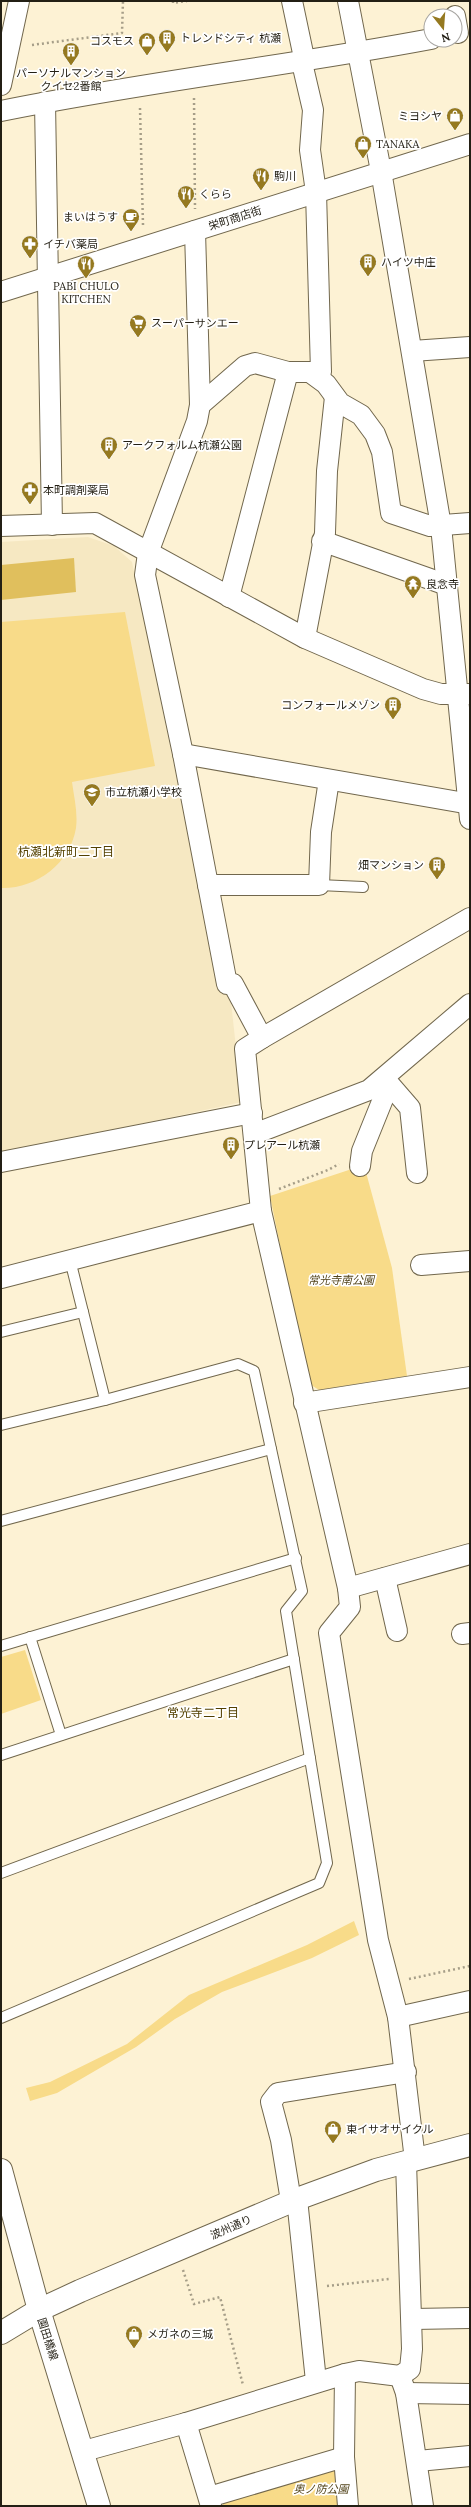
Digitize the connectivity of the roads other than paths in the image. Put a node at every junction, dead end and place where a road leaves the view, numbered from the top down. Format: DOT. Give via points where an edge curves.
graph roads {
  1 [pos="19,1"];
  2 [pos="292,1"];
  3 [pos="348,1"];
  4 [pos="423,41"];
  5 [pos="357,53"];
  6 [pos="302,63"];
  7 [pos="1,85"];
  8 [pos="45,102"];
  9 [pos="1,111"];
  10 [pos="470,144"];
  11 [pos="381,171"];
  12 [pos="316,192"];
  13 [pos="195,231"];
  14 [pos="49,277"];
  15 [pos="1,292"];
  16 [pos="470,347"];
  17 [pos="412,351"];
  18 [pos="288,372"];
  19 [pos="310,373"];
  20 [pos="335,397"];
  21 [pos="200,405"];
  22 [pos="470,523"];
  23 [pos="52,525"];
  24 [pos="1,526"];
  25 [pos="441,526"];
  26 [pos="322,541"];
  27 [pos="148,553"];
  28 [pos="447,585"];
  29 [pos="229,597"];
  30 [pos="305,638"];
  31 [pos="464,695"];
  32 [pos="183,754"];
  33 [pos="329,780"];
  34 [pos="470,809"];
  35 [pos="208,885"];
  36 [pos="319,885"];
  37 [pos="363,887"];
  38 [pos="470,918"];
  39 [pos="470,1004"];
  40 [pos="262,1038"];
  41 [pos="384,1078"];
  42 [pos="252,1113"];
  43 [pos="254,1134"];
  44 [pos="361,1158"];
  45 [pos="1,1162"];
  46 [pos="417,1173"];
  47 [pos="260,1203"];
  48 [pos="70,1260"];
  49 [pos="470,1261"];
  50 [pos="421,1265"];
  51 [pos="1,1278"];
  52 [pos="83,1312"];
  53 [pos="1,1332"];
  54 [pos="470,1377"];
  55 [pos="105,1400"];
  56 [pos="304,1403"];
  57 [pos="1,1425"];
  58 [pos="271,1448"];
  59 [pos="1,1521"];
  60 [pos="470,1554"];
  61 [pos="296,1558"];
  62 [pos="385,1578"];
  63 [pos="348,1588"];
  64 [pos="398,1631"];
  65 [pos="30,1638"];
  66 [pos="1,1646"];
  67 [pos="294,1659"];
  68 [pos="62,1735"];
  69 [pos="1,1755"];
  70 [pos="310,1758"];
  71 [pos="1,1873"];
  72 [pos="470,2001"];
  73 [pos="398,2017"];
  74 [pos="1,2018"];
  75 [pos="406,2072"];
  76 [pos="470,2145"];
  77 [pos="410,2161"];
  78 [pos="1,2170"];
  79 [pos="294,2200"];
  80 [pos="39,2310"];
  81 [pos="470,2318"];
  82 [pos="413,2319"];
  83 [pos="1,2333"];
  84 [pos="345,2374"];
  85 [pos="316,2381"];
  86 [pos="403,2384"];
  87 [pos="470,2394"];
  88 [pos="186,2423"];
  89 [pos="84,2451"];
  90 [pos="470,2456"];
  91 [pos="344,2458"];
  92 [pos="418,2461"];
  93 [pos="210,2502"];
  94 [pos="99,2506"];
  95 [pos="348,2506"];
  96 [pos="423,2506"];
  1 -- 7 [label="street"];
  2 -- 6 [label="street" via="303,53"];
  3 -- 5 [label="street"];
  4 -- 5 [label="street"];
  5 -- 6 [label="street"];
  5 -- 11 [label="street"];
  6 -- 8 [label="street"];
  6 -- 12 [label="street" via="313,110 310,150"];
  8 -- 9 [label="street"];
  8 -- 14 [label="street"];
  10 -- 11 [label="street, 栄町商店街"];
  11 -- 12 [label="street, 栄町商店街"];
  11 -- 17 [label="street"];
  12 -- 13 [label="street, 栄町商店街"];
  12 -- 19 [label="street" via="321,372"];
  13 -- 14 [label="street, 栄町商店街"];
  13 -- 21 [label="street"];
  14 -- 15 [label="street, 栄町商店街"];
  14 -- 23 [label="street"];
  16 -- 17 [label="street"];
  17 -- 25 [label="street"];
  18 -- 19 [label="street"];
  18 -- 21 [label="street" via="255,363 245,366"];
  18 -- 29 [label="street"];
  19 -- 20 [label="street" via="326,384"];
  20 -- 25 [label="street" via="340,403 361,415 375,434 382,452 391,513 430,526"];
  20 -- 26 [label="street" via="327,471 325,533"];
  21 -- 27 [label="street" via="197,421"];
  22 -- 25 [label="street"];
  23 -- 24 [label="street"];
  23 -- 27 [label="street" via="95,523"];
  25 -- 28 [label="street"];
  26 -- 28 [label="street"];
  26 -- 30 [label="street"];
  27 -- 29 [label="street"];
  27 -- 32 [label="street" via="145,575"];
  28 -- 31 [label="street"];
  29 -- 30 [label="street"];
  30 -- 31 [label="street" via="423,689"];
  31 -- 34 [label="street"];
  32 -- 33 [label="street"];
  32 -- 35 [label="street"];
  33 -- 34 [label="street"];
  33 -- 36 [label="street" via="321,832"];
  35 -- 36 [label="street"];
  35 -- 40 [label="street" via="227,984 232,984"];
  36 -- 37 [label="lane"];
  38 -- 40 [label="street"];
  39 -- 41 [label="street"];
  40 -- 42 [label="street" via="245,1049"];
  41 -- 43 [label="street" via="369,1090"];
  41 -- 44 [label="street" via="382,1099"];
  41 -- 46 [label="street" via="410,1108"];
  42 -- 43 [label="street"];
  42 -- 45 [label="street"];
  43 -- 47 [label="street"];
  47 -- 48 [label="street"];
  47 -- 56 [label="street"];
  48 -- 51 [label="street"];
  48 -- 52 [label="lane"];
  49 -- 50 [label="street"];
  52 -- 53 [label="lane"];
  52 -- 55 [label="lane"];
  54 -- 56 [label="street"];
  55 -- 57 [label="lane"];
  55 -- 58 [label="lane" via="238,1364 254,1371"];
  56 -- 63 [label="street"];
  58 -- 59 [label="lane"];
  58 -- 61 [label="lane"];
  60 -- 62 [label="street"];
  61 -- 65 [label="lane"];
  61 -- 67 [label="lane" via="302,1591 286,1611"];
  62 -- 63 [label="street"];
  62 -- 64 [label="street"];
  63 -- 73 [label="street" via="350,1607 329,1633 375,1919"];
  65 -- 66 [label="lane"];
  65 -- 68 [label="lane"];
  67 -- 68 [label="lane"];
  67 -- 70 [label="lane"];
  68 -- 69 [label="lane"];
  70 -- 71 [label="lane"];
  70 -- 74 [label="lane" via="327,1863 319,1883"];
  72 -- 73 [label="street"];
  73 -- 75 [label="street"];
  75 -- 77 [label="street"];
  75 -- 79 [label="street" via="278,2093 271,2102"];
  76 -- 77 [label="street, 波州通り"];
  77 -- 79 [label="street, 波州通り" via="344,2180"];
  77 -- 82 [label="street"];
  78 -- 80 [label="street, 園田橋線"];
  79 -- 80 [label="street, 波州通り"];
  79 -- 85 [label="street"];
  80 -- 83 [label="street, 波州通り"];
  80 -- 89 [label="street, 園田橋線"];
  81 -- 82 [label="street"];
  82 -- 86 [label="street" via="410,2369"];
  84 -- 85 [label="street"];
  84 -- 86 [label="street" via="360,2371"];
  84 -- 91 [label="street"];
  85 -- 88 [label="street"];
  86 -- 87 [label="street"];
  86 -- 92 [label="street"];
  88 -- 89 [label="street"];
  88 -- 93 [label="street"];
  89 -- 94 [label="street, 園田橋線"];
  90 -- 92 [label="street"];
  91 -- 93 [label="street"];
  91 -- 95 [label="street"];
  92 -- 96 [label="street"];
}
